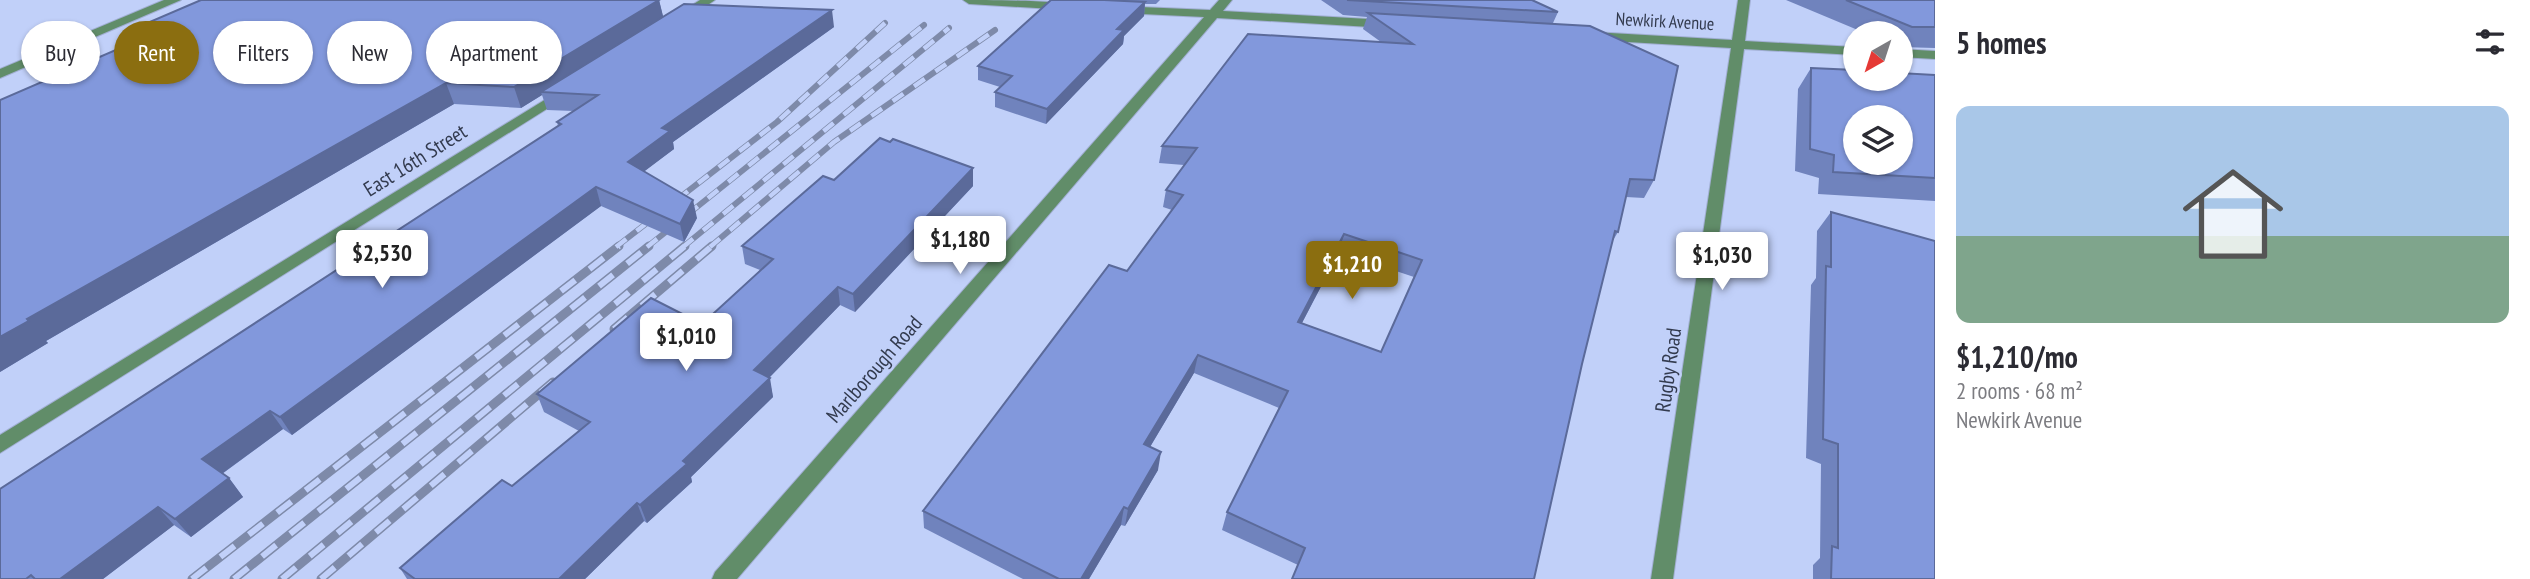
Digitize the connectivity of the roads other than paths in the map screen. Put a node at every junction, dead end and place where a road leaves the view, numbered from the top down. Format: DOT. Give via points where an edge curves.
graph roads {
  1 [pos="174,0"];
  2 [pos="709,0"];
  3 [pos="969,0"];
  4 [pos="1226,0"];
  5 [pos="1744,0"];
  6 [pos="1076,6"];
  7 [pos="1103,8"];
  8 [pos="1213,14"];
  9 [pos="672,24"];
  10 [pos="1399,25"];
  11 [pos="1580,35"];
  12 [pos="1737,44"];
  13 [pos="1843,50"];
  14 [pos="1913,54"];
  15 [pos="1935,55"];
  16 [pos="0,74"];
  17 [pos="578,83"];
  18 [pos="0,445"];
  19 [pos="723,579"];
  20 [pos="1662,579"];
  1 -- 16 [label="street"];
  2 -- 9 [label="street"];
  3 -- 6 [label="street"];
  4 -- 8 [label="street, Marlborough Road"];
  5 -- 12 [label="street, Rugby Road"];
  7 -- 8 [label="street"];
  8 -- 10 [label="street"];
  8 -- 19 [label="street, Marlborough Road"];
  11 -- 12 [label="street, Newkirk Avenue"];
  12 -- 13 [label="street, Newkirk Avenue"];
  12 -- 20 [label="street, Rugby Road"];
  14 -- 15 [label="street"];
  17 -- 18 [label="street, East 16th Street"];
}
